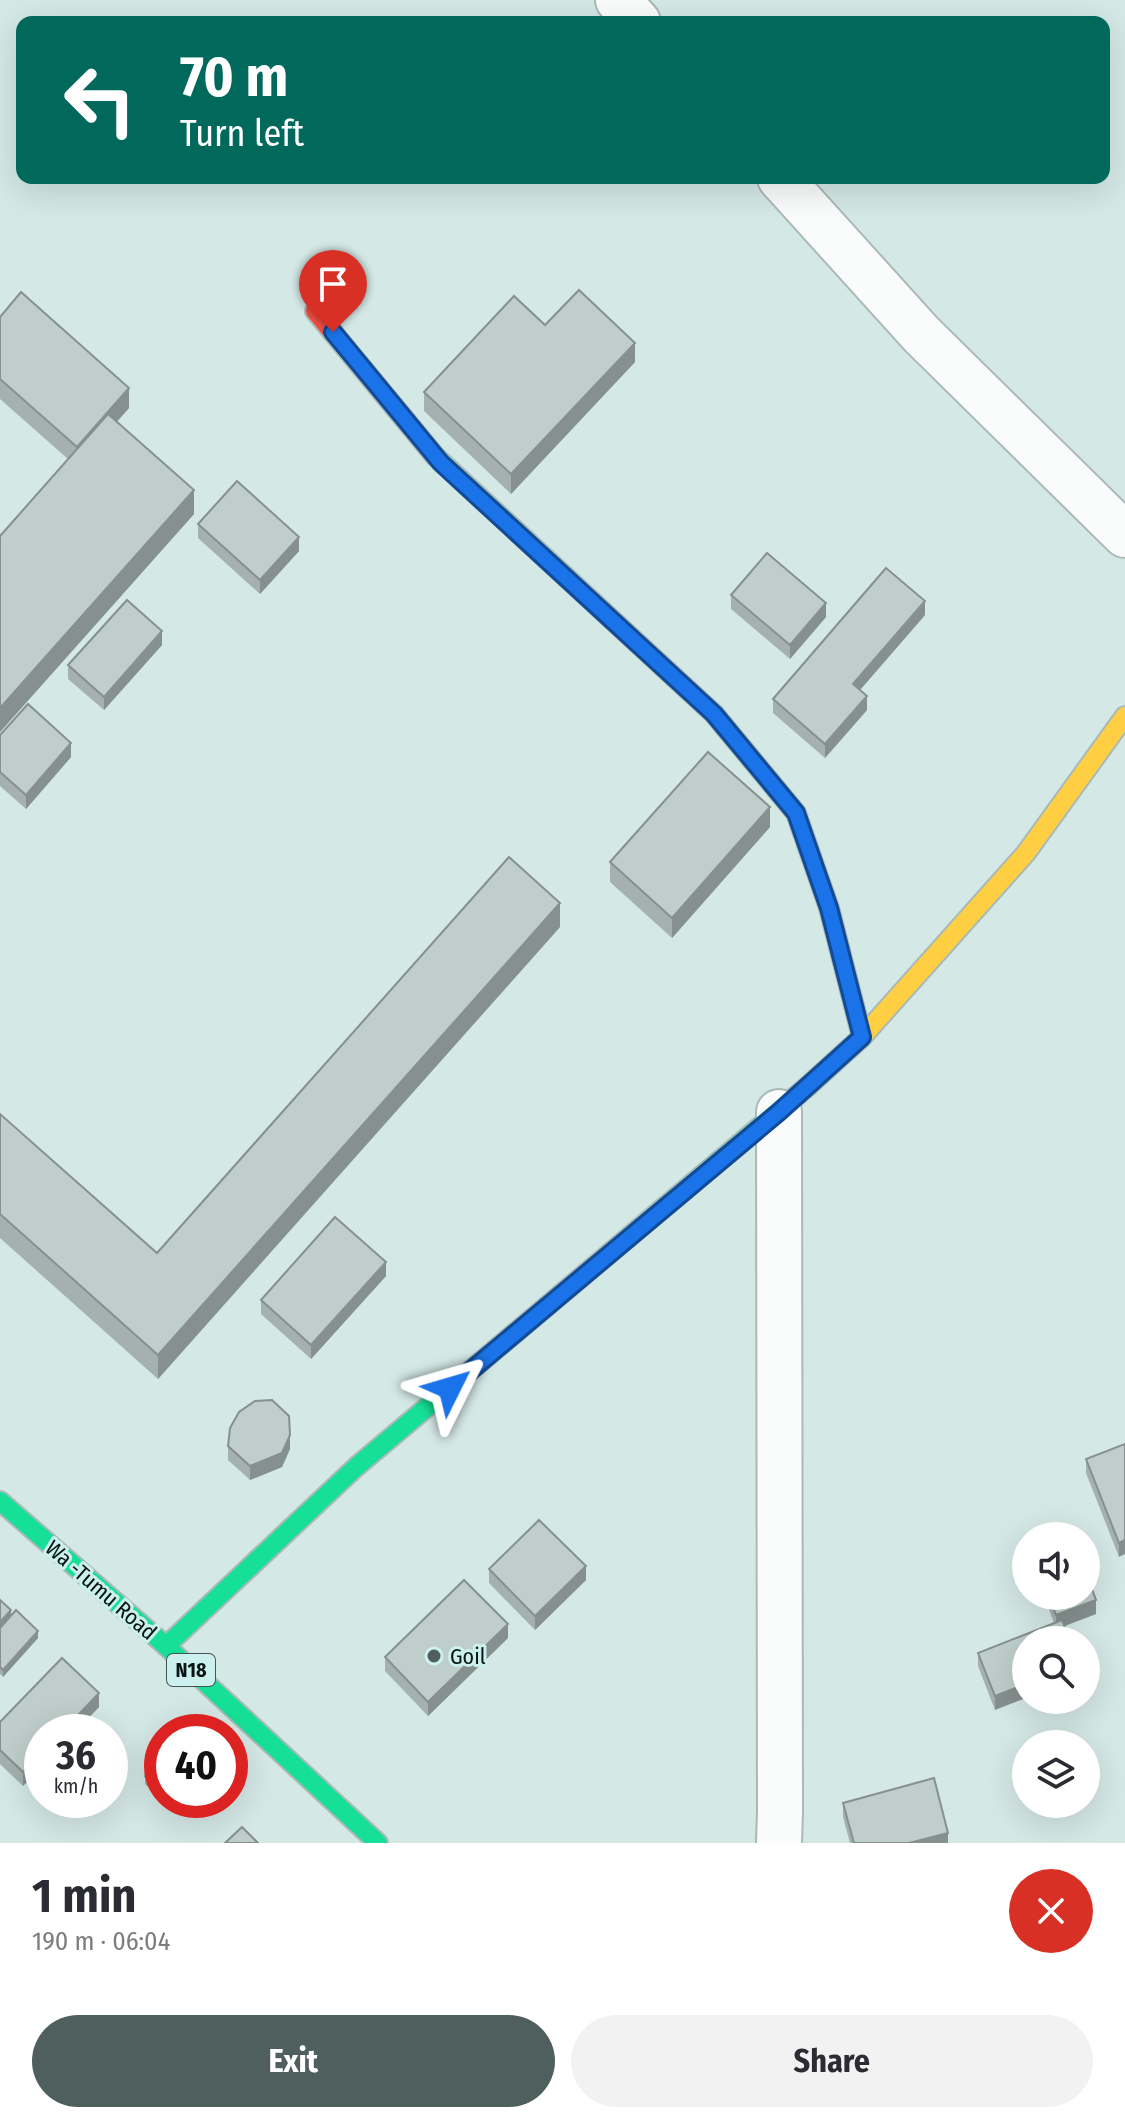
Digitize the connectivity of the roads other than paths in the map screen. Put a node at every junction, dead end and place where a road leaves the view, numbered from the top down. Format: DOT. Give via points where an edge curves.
graph roads {
  1 [pos="618,0"];
  2 [pos="633,16"];
  3 [pos="785,184"];
  4 [pos="315,311"];
  5 [pos="1125,535"];
  6 [pos="1125,716"];
  7 [pos="862,1037"];
  8 [pos="779,1112"];
  9 [pos="0,1501"];
  10 [pos="166,1646"];
  11 [pos="378,1843"];
  12 [pos="779,1843"];
  1 -- 2 [label="street"];
  3 -- 5 [label="street" via="921,334"];
  4 -- 7 [label="main road" via="441,463 714,714 796,813 829,908"];
  6 -- 7 [label="main road" via="1026,853"];
  7 -- 8 [label="main road"];
  8 -- 10 [label="main road" via="356,1467"];
  8 -- 12 [label="street"];
  9 -- 10 [label="main road, Wa -Tumu Road / N18"];
  10 -- 11 [label="main road, Wa -Tumu Road / N18"];
}
